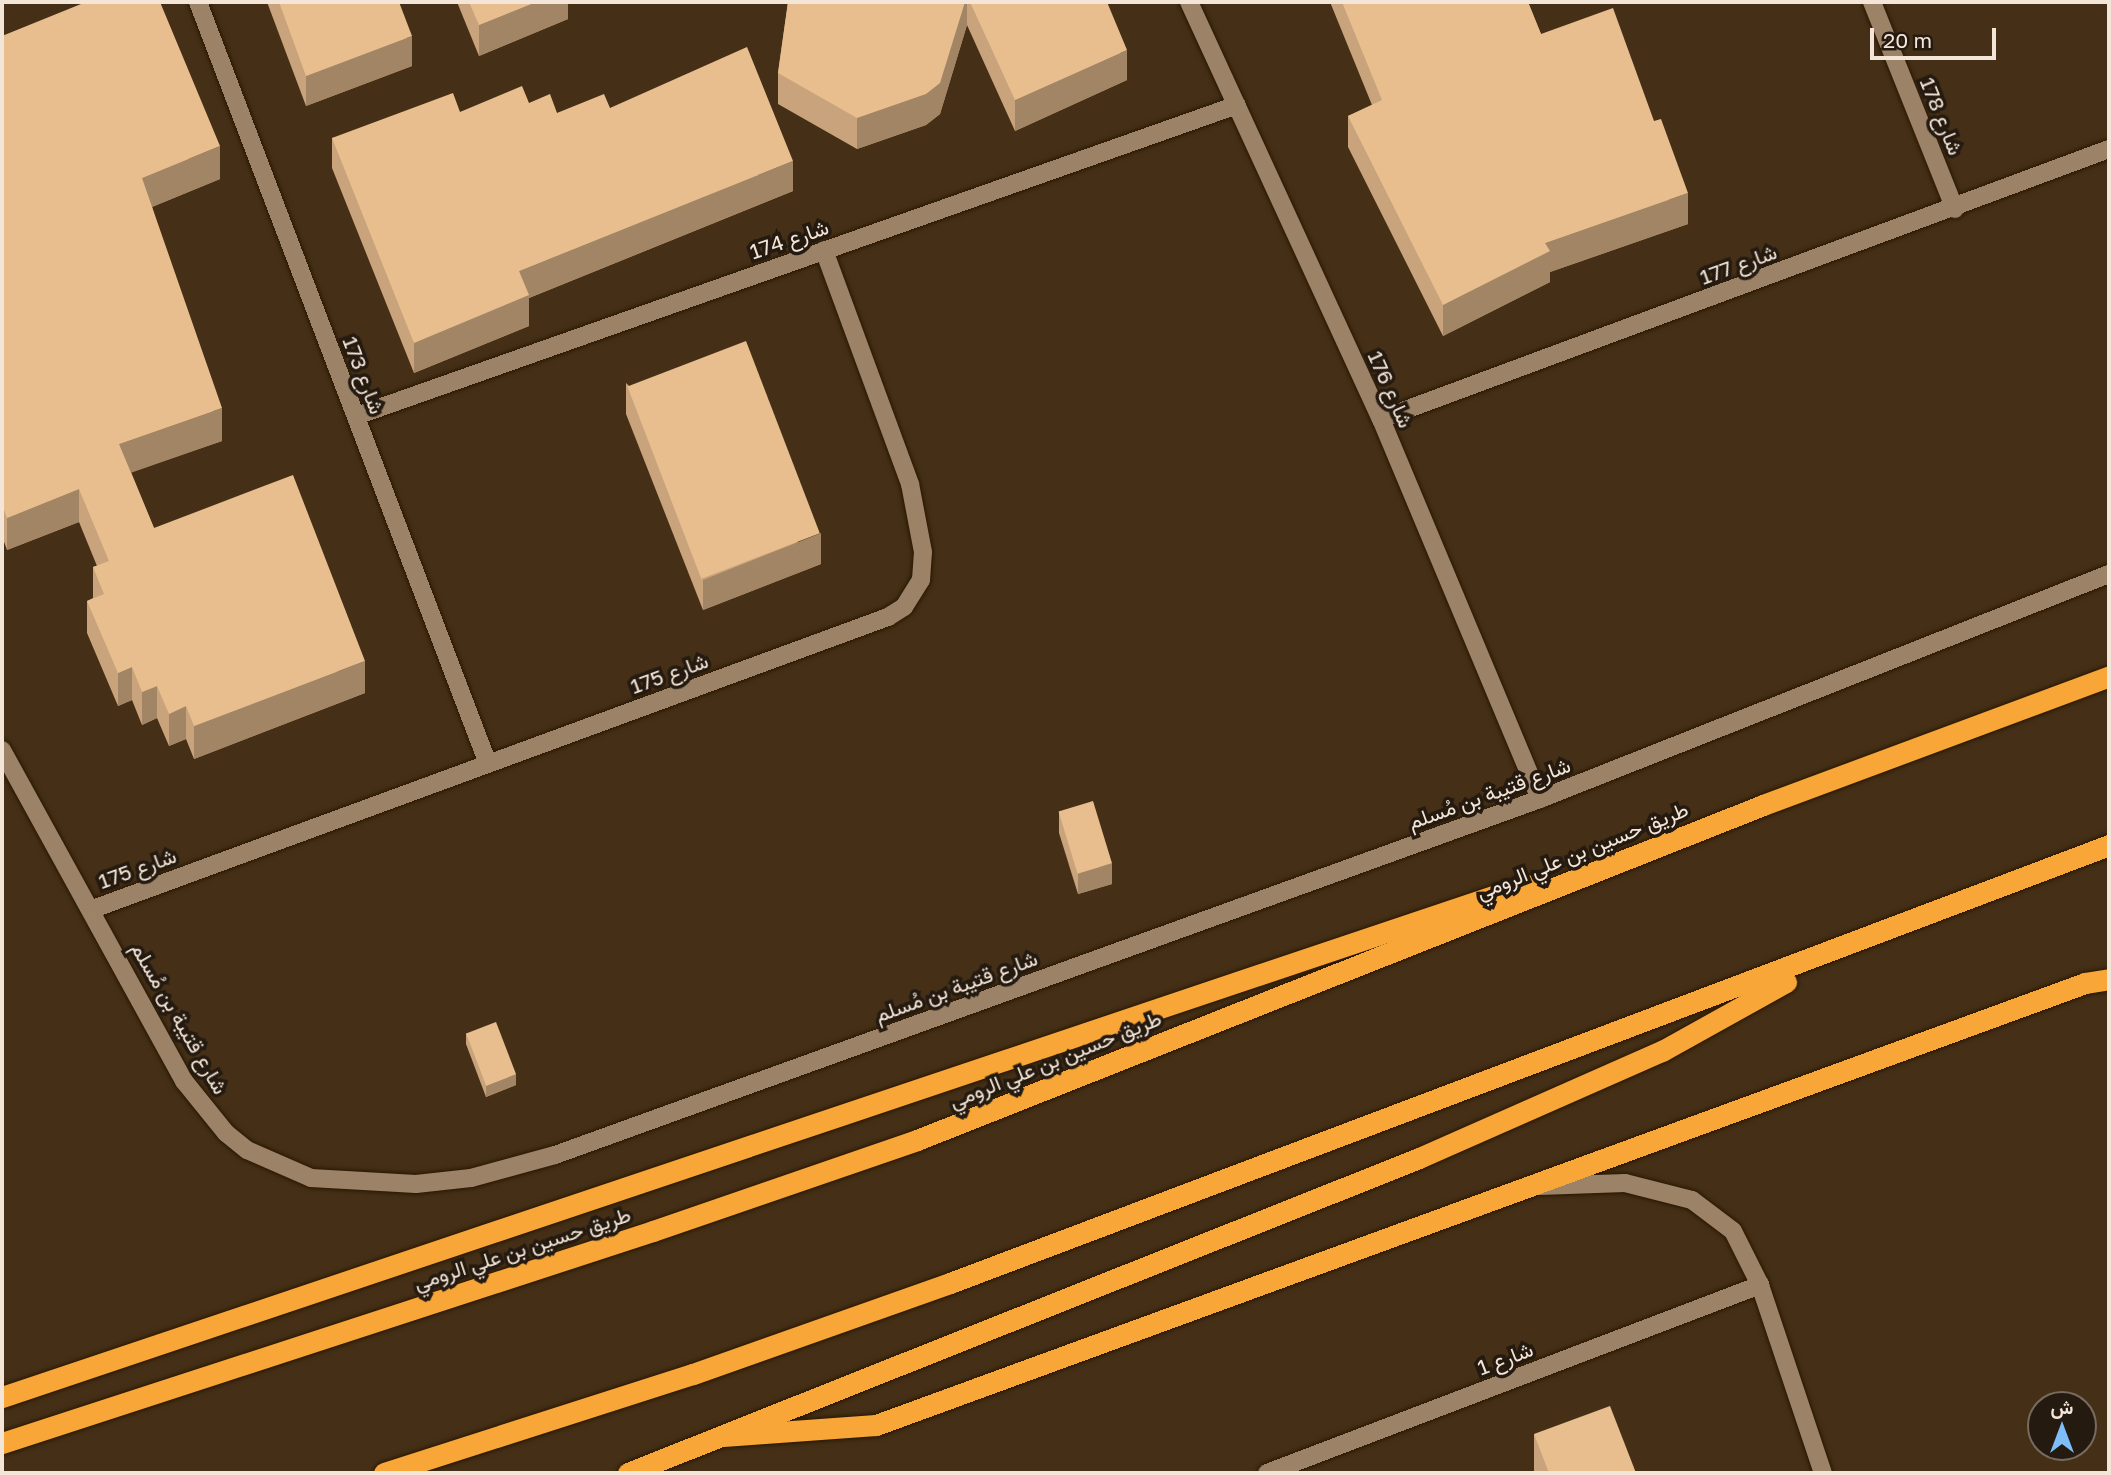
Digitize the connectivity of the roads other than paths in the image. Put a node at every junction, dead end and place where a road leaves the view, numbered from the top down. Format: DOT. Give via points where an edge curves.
graph roads {
  1 [pos="198,2"];
  2 [pos="1189,2"];
  3 [pos="1872,2"];
  4 [pos="1237,106"];
  5 [pos="2109,149"];
  6 [pos="1955,209"];
  7 [pos="824,250"];
  8 [pos="356,416"];
  9 [pos="1381,419"];
  10 [pos="2109,574"];
  11 [pos="2109,676"];
  12 [pos="2,750"];
  13 [pos="488,764"];
  14 [pos="1540,799"];
  15 [pos="1763,805"];
  16 [pos="2109,845"];
  17 [pos="93,909"];
  18 [pos="1849,947"];
  19 [pos="2109,979"];
  20 [pos="1531,1186"];
  21 [pos="1760,1285"];
  22 [pos="2,1397"];
  23 [pos="723,1436"];
  24 [pos="2,1443"];
  25 [pos="384,1473"];
  26 [pos="628,1473"];
  27 [pos="1267,1473"];
  28 [pos="1823,1473"];
  1 -- 8 [label="street, شارع 173"];
  2 -- 4 [label="street, شارع 176"];
  3 -- 6 [label="street, شارع 178"];
  4 -- 7 [label="street, شارع 174"];
  4 -- 9 [label="street, شارع 176"];
  5 -- 6 [label="street, شارع 177"];
  6 -- 9 [label="street, شارع 177"];
  7 -- 8 [label="street, شارع 174"];
  7 -- 13 [label="street, شارع 175" via="910,484 923,552 915,594 888,617"];
  8 -- 13 [label="street, شارع 173"];
  9 -- 14 [label="street, شارع 176"];
  10 -- 14 [label="street, شارع قتيبة بن مُسلم"];
  11 -- 15 [label="highway, طريق حسين بن علي الرومي"];
  12 -- 17 [label="street, شارع قتيبة بن مُسلم"];
  13 -- 17 [label="street, شارع 175"];
  14 -- 17 [label="street, شارع قتيبة بن مُسلم" via="555,1156 471,1178 416,1184 311,1178 247,1150 226,1133 184,1081"];
  15 -- 22 [label="highway"];
  15 -- 24 [label="highway, طريق حسين بن علي الرومي" via="916,1140 639,1236"];
  16 -- 18 [label="highway"];
  18 -- 23 [label="highway" via="1662,1051 1419,1158"];
  18 -- 25 [label="highway" via="950,1283 694,1374"];
  19 -- 20 [label="highway" via="2085,983"];
  20 -- 21 [label="street" via="1625,1183 1692,1200 1733,1231"];
  20 -- 23 [label="highway" via="876,1425"];
  21 -- 27 [label="street, شارع 1"];
  21 -- 28 [label="street"];
  23 -- 26 [label="highway"];
}
